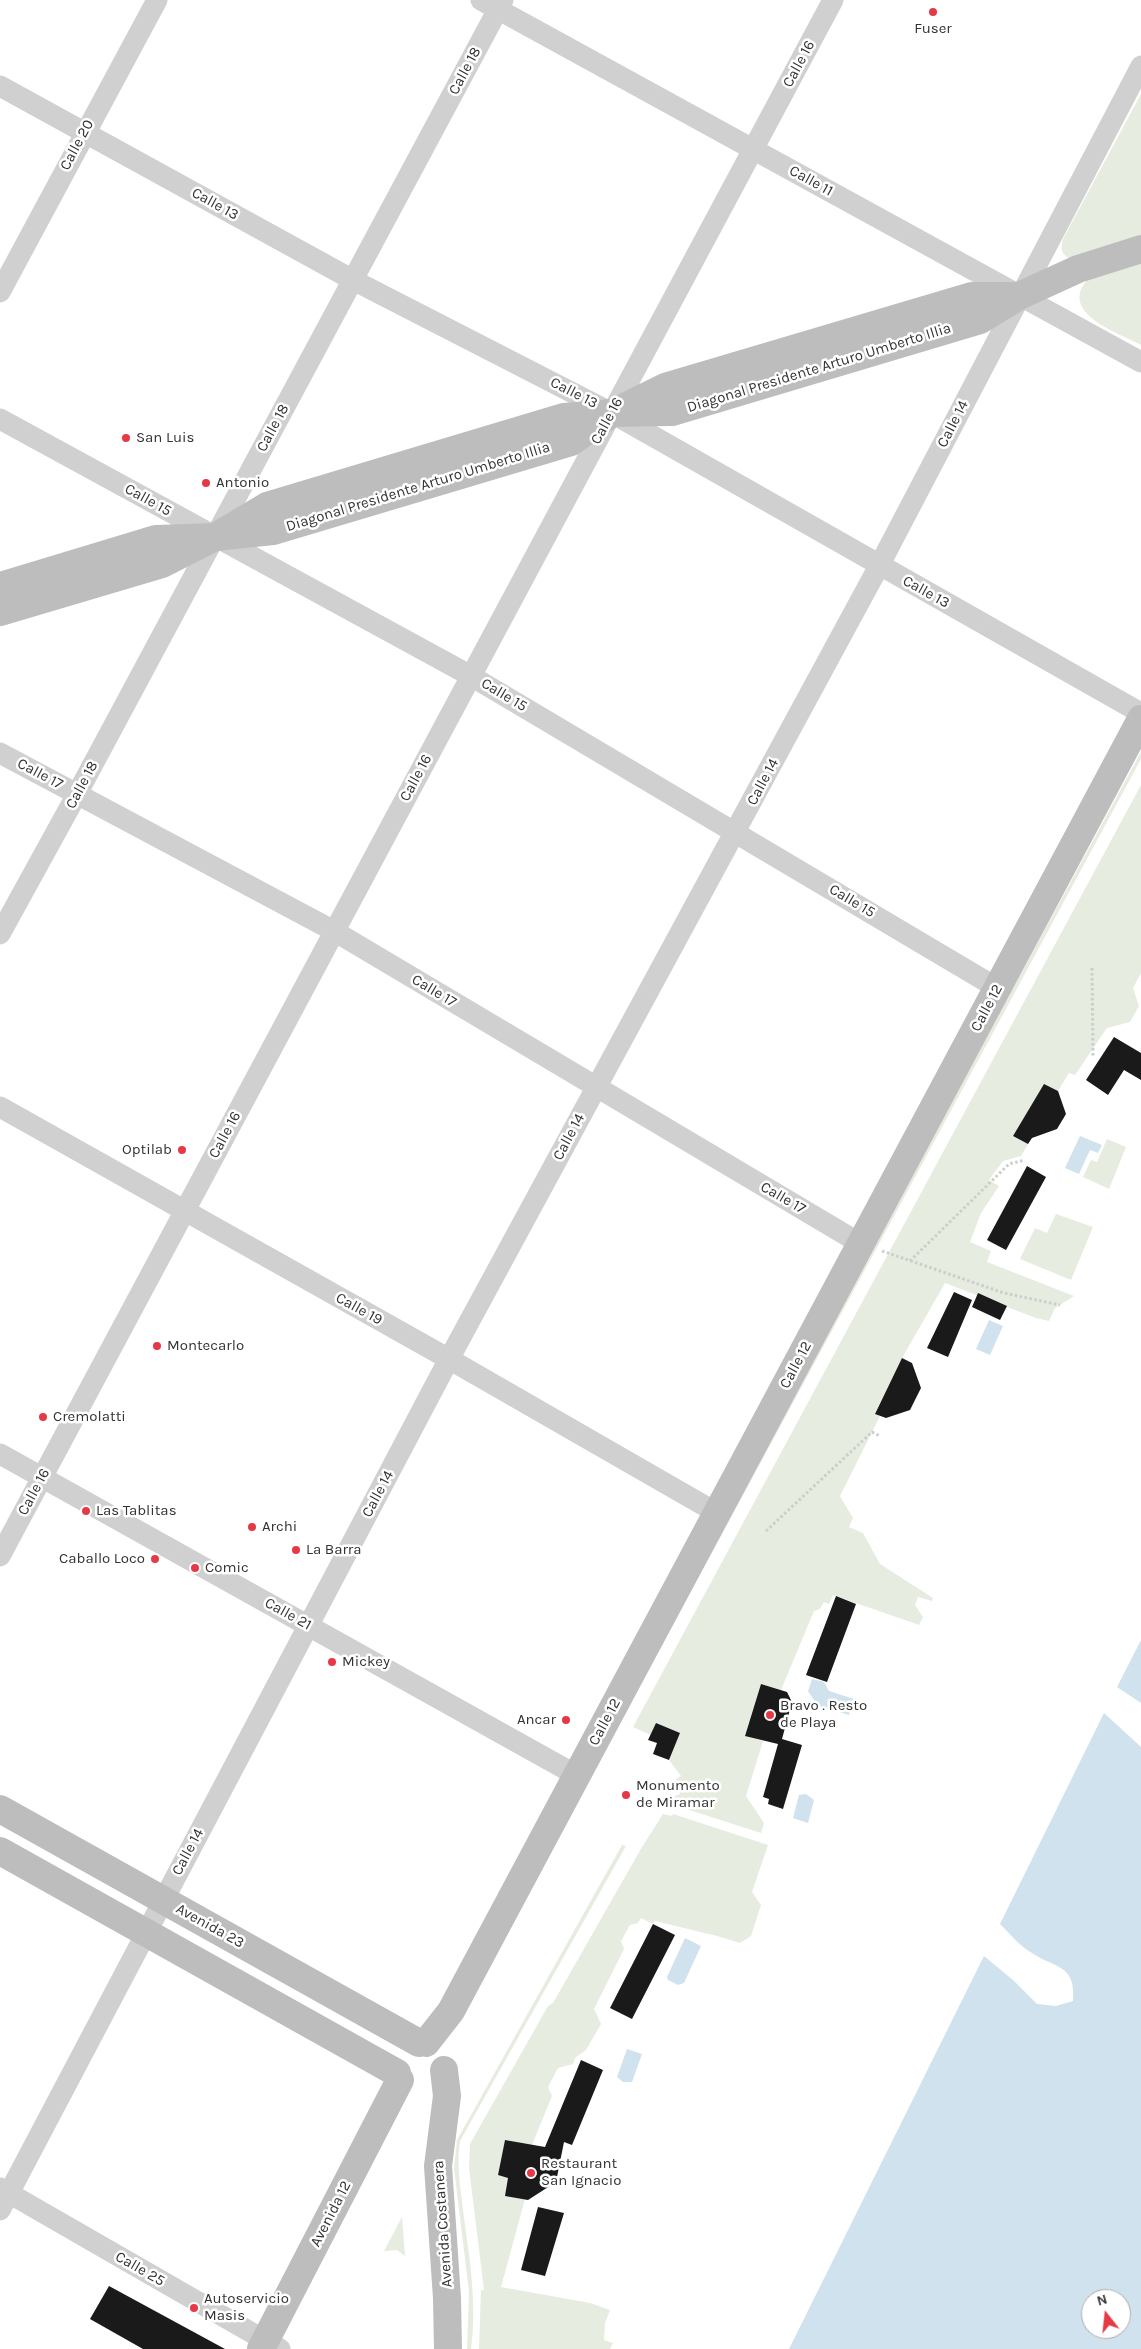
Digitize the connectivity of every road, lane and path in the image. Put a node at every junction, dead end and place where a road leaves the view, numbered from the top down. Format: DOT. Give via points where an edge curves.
graph roads {
  1 [pos="157,0"];
  2 [pos="833,0"];
  3 [pos="494,3"];
  4 [pos="1141,66"];
  5 [pos="0,86"];
  6 [pos="84,132"];
  7 [pos="753,148"];
  8 [pos="1141,249"];
  9 [pos="353,280"];
  10 [pos="0,292"];
  11 [pos="1019,296"];
  12 [pos="1141,362"];
  13 [pos="612,412"];
  14 [pos="0,419"];
  15 [pos="215,537"];
  16 [pos="879,566"];
  17 [pos="0,586"];
  18 [pos="0,612"];
  19 [pos="471,676"];
  20 [pos="1141,712"];
  21 [pos="1141,719"];
  22 [pos="0,753"];
  23 [pos="77,794"];
  24 [pos="736,832"];
  25 [pos="334,931"];
  26 [pos="0,934"];
  27 [pos="1092,968"];
  28 [pos="997,988"];
  29 [pos="1093,1057"];
  30 [pos="596,1088"];
  31 [pos="0,1107"];
  32 [pos="1025,1160"];
  33 [pos="185,1212"];
  34 [pos="871,1247"];
  35 [pos="910,1261"];
  36 [pos="1060,1305"];
  37 [pos="449,1359"];
  38 [pos="880,1436"];
  39 [pos="0,1454"];
  40 [pos="42,1477"];
  41 [pos="717,1513"];
  42 [pos="766,1531"];
  43 [pos="0,1556"];
  44 [pos="309,1626"];
  45 [pos="576,1775"];
  46 [pos="0,1809"];
  47 [pos="0,1851"];
  48 [pos="163,1900"];
  49 [pos="146,1932"];
  50 [pos="433,2054"];
  51 [pos="398,2076"];
  52 [pos="3,2198"];
  53 [pos="269,2346"];
  54 [pos="448,2349"];
  1 -- 6 [label="street, Calle 20"];
  2 -- 7 [label="street, Calle 16"];
  3 -- 7 [label="street, Calle 11"];
  3 -- 9 [label="street, Calle 18"];
  4 -- 11 [label="street, Calle 14"];
  5 -- 6 [label="street, Calle 13"];
  6 -- 9 [label="street, Calle 13"];
  6 -- 10 [label="street, Calle 20"];
  7 -- 11 [label="street, Calle 11"];
  7 -- 13 [label="street, Calle 16"];
  8 -- 11 [label="main road, Diagonal Presidente Arturo Umberto Illia" via="1078,269"];
  9 -- 13 [label="street, Calle 13"];
  9 -- 15 [label="street, Calle 18"];
  11 -- 12 [label="street, Calle 11"];
  11 -- 13 [label="main road, Diagonal Presidente Arturo Umberto Illia" via="980,320 672,412"];
  11 -- 16 [label="street, Calle 14"];
  13 -- 15 [label="main road, Diagonal Presidente Arturo Umberto Illia" via="571,442 273,531"];
  13 -- 16 [label="street, Calle 13"];
  13 -- 19 [label="street, Calle 16"];
  14 -- 15 [label="street, Calle 15"];
  15 -- 17 [label="main road, Diagonal Presidente Arturo Umberto Illia" via="156,539"];
  15 -- 18 [label="main road, Diagonal Presidente Arturo Umberto Illia" via="162,564"];
  15 -- 19 [label="street, Calle 15"];
  15 -- 23 [label="street, Calle 18"];
  16 -- 20 [label="street, Calle 13"];
  16 -- 24 [label="street, Calle 14"];
  19 -- 24 [label="street, Calle 15"];
  19 -- 25 [label="street, Calle 16"];
  21 -- 28 [label="main road, Calle 12"];
  22 -- 23 [label="street, Calle 17"];
  23 -- 25 [label="street, Calle 17"];
  23 -- 26 [label="street, Calle 18"];
  24 -- 28 [label="street, Calle 15"];
  24 -- 30 [label="street, Calle 14"];
  25 -- 30 [label="street, Calle 17"];
  25 -- 33 [label="street, Calle 16"];
  27 -- 29 [label="path"];
  28 -- 34 [label="main road, Calle 12"];
  30 -- 34 [label="street, Calle 17"];
  30 -- 37 [label="street, Calle 14"];
  31 -- 33 [label="street, Calle 19"];
  32 -- 35 [label="path" via="1009,1164"];
  33 -- 37 [label="street, Calle 19"];
  33 -- 40 [label="street, Calle 16"];
  34 -- 35 [label="path"];
  34 -- 41 [label="main road, Calle 12"];
  35 -- 36 [label="path" via="1004,1293"];
  37 -- 41 [label="street, Calle 19"];
  37 -- 44 [label="street, Calle 14"];
  38 -- 42 [label="path" via="872,1432"];
  39 -- 40 [label="street, Calle 21"];
  40 -- 43 [label="street, Calle 16"];
  40 -- 44 [label="street, Calle 21"];
  41 -- 45 [label="main road, Calle 12"];
  44 -- 45 [label="street, Calle 21"];
  44 -- 48 [label="street, Calle 14"];
  45 -- 50 [label="main road, Calle 12" via="451,2011"];
  46 -- 48 [label="main road, Avenida 23"];
  47 -- 49 [label="main road"];
  48 -- 49 [label="street, Calle 14"];
  48 -- 50 [label="main road, Avenida 23"];
  49 -- 51 [label="main road"];
  49 -- 52 [label="street, Calle 14"];
  50 -- 51 [label="main road" via="411,2045 400,2053 396,2066"];
  50 -- 51 [label="main road" via="438,2083 425,2091 411,2089"];
  50 -- 54 [label="main road, Avenida Costanera" via="447,2096 438,2166"];
  51 -- 53 [label="main road, Avenida 12"];
  52 -- 53 [label="street, Calle 25"];
}
